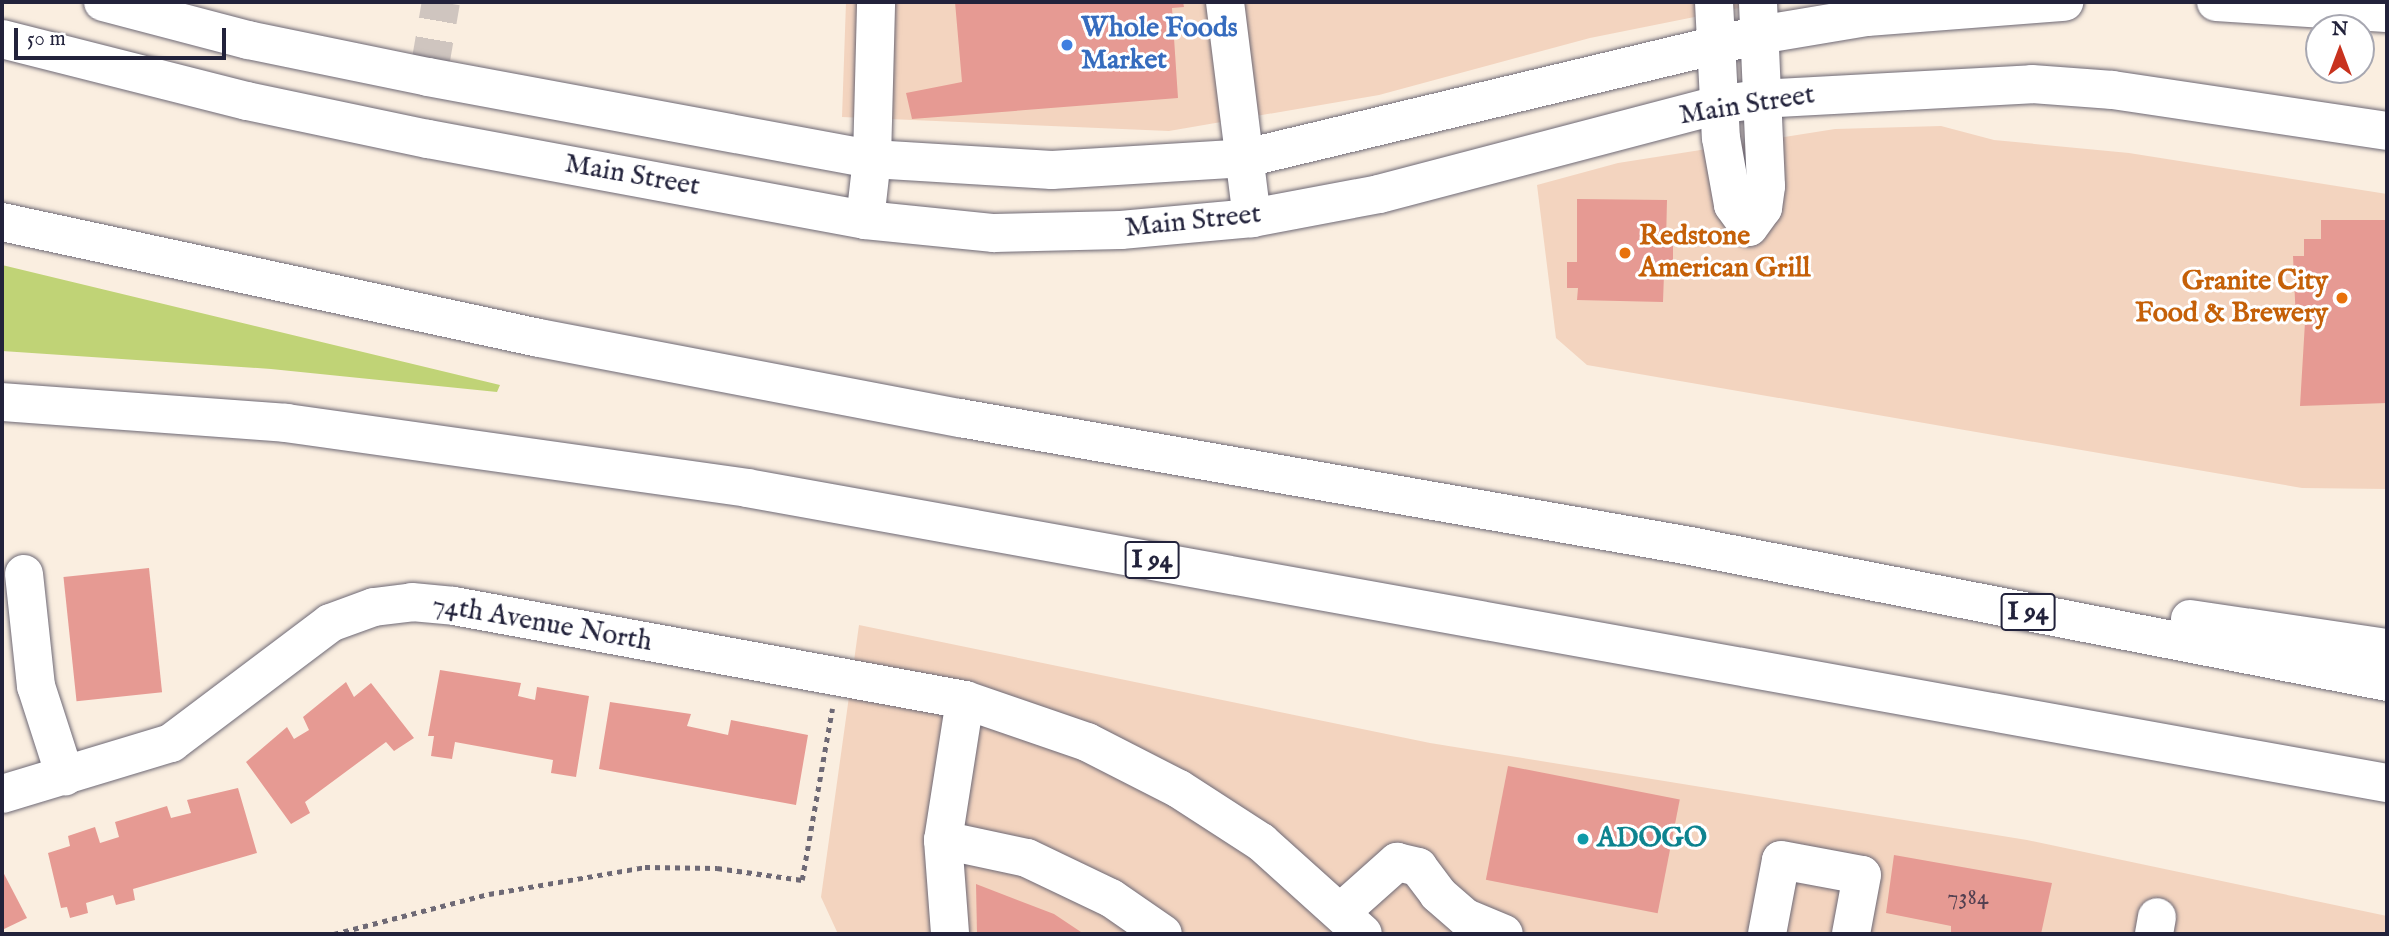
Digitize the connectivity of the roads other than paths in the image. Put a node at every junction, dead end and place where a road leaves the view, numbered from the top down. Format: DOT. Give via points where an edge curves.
graph roads {
  1 [pos="103,2"];
  2 [pos="876,2"];
  3 [pos="1225,2"];
  4 [pos="1714,2"];
  5 [pos="2064,2"];
  6 [pos="2216,2"];
  7 [pos="2387,13"];
  8 [pos="1758,19"];
  9 [pos="2,39"];
  10 [pos="1713,45"];
  11 [pos="429,77"];
  12 [pos="1759,99"];
  13 [pos="1718,105"];
  14 [pos="2387,131"];
  15 [pos="429,139"];
  16 [pos="872,159"];
  17 [pos="1246,159"];
  18 [pos="1252,218"];
  19 [pos="865,220"];
  20 [pos="2,222"];
  21 [pos="2,402"];
  22 [pos="24,574"];
  23 [pos="2380,664"];
  24 [pos="965,700"];
  25 [pos="65,776"];
  26 [pos="2,794"];
  27 [pos="2387,801"];
  28 [pos="943,840"];
  29 [pos="1352,923"];
  30 [pos="950,934"];
  31 [pos="1163,934"];
  32 [pos="1504,934"];
  33 [pos="1767,934"];
  34 [pos="1851,934"];
  1 -- 11 [label="main road, Main Street" via="248,40"];
  2 -- 16 [label="main road"];
  3 -- 17 [label="main road"];
  4 -- 10 [label="main road"];
  5 -- 8 [label="main road, Main Street" via="1867,17"];
  6 -- 7 [label="main road"];
  8 -- 10 [label="main road, Main Street"];
  8 -- 12 [label="main road"];
  9 -- 15 [label="main road, Main Street" via="247,102"];
  10 -- 13 [label="main road"];
  10 -- 17 [label="main road, Main Street"];
  11 -- 15 [label="main road"];
  11 -- 16 [label="main road, Main Street"];
  12 -- 13 [label="main road, Main Street"];
  12 -- 13 [label="main road" via="1766,186 1763,208 1749,227 1733,205"];
  12 -- 14 [label="main road, Main Street" via="2032,84 2113,90"];
  13 -- 18 [label="main road, Main Street" via="1378,194"];
  15 -- 19 [label="main road, Main Street"];
  16 -- 17 [label="main road, Main Street" via="1052,170"];
  16 -- 19 [label="main road"];
  17 -- 18 [label="main road"];
  18 -- 19 [label="main road, Main Street" via="1121,230 994,233"];
  20 -- 23 [label="main road, I 94" via="552,341 1685,545"];
  21 -- 27 [label="main road, I 94" via="286,423 747,488 2295,766"];
  22 -- 25 [label="main road" via="36,686"];
  24 -- 25 [label="main road, 74th Avenue North" via="835,691 454,606 412,602 374,607 330,623 171,743"];
  24 -- 28 [label="main road"];
  24 -- 29 [label="main road, 74th Avenue North" via="1087,742 1180,789 1261,842"];
  25 -- 26 [label="main road, 74th Avenue North"];
  28 -- 30 [label="main road"];
  28 -- 31 [label="main road" via="1027,858 1111,898"];
  29 -- 32 [label="main road" via="1396,862 1418,867 1438,894 1466,918"];
  33 -- 34 [label="main road" via="1781,860 1862,874"];
}
